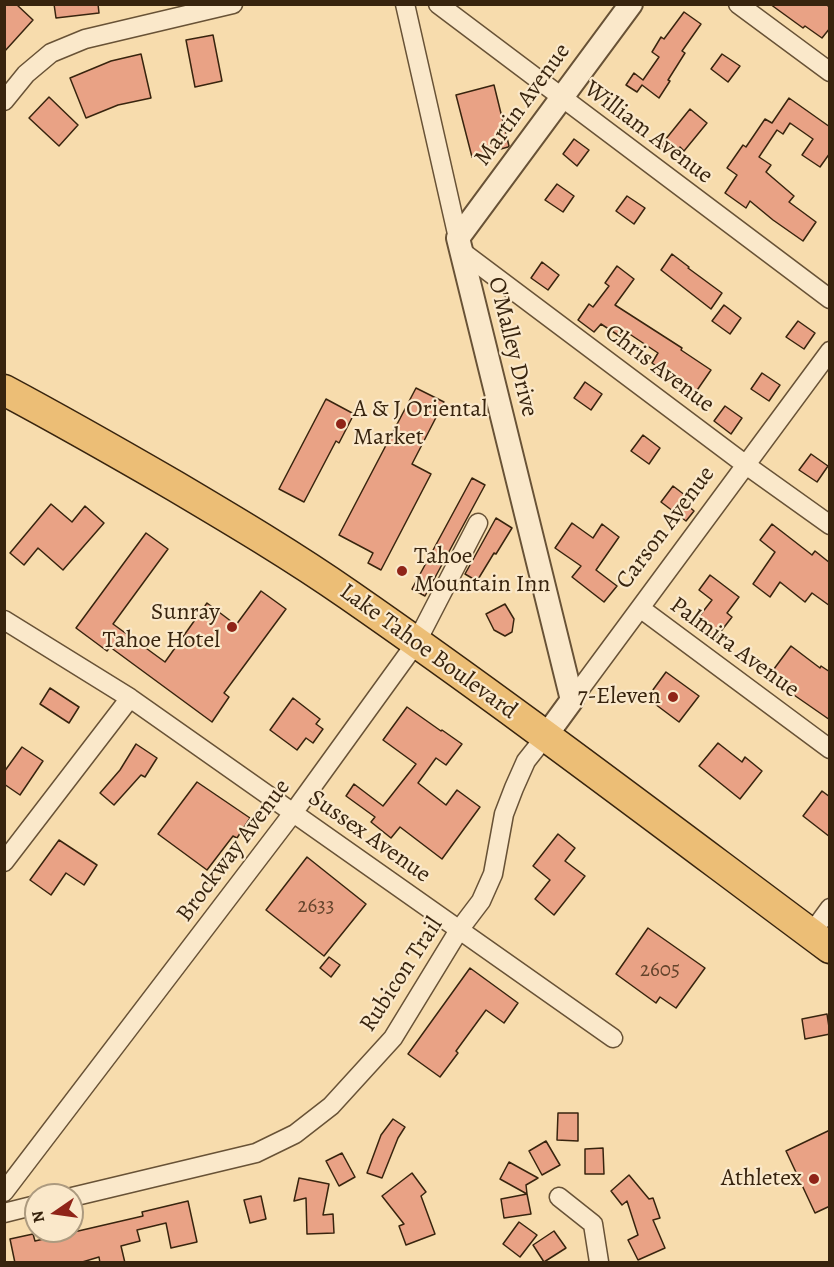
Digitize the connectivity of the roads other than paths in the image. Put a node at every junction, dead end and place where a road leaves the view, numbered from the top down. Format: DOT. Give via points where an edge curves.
graph roads {
  1 [pos="233,4"];
  2 [pos="405,4"];
  3 [pos="438,4"];
  4 [pos="631,4"];
  5 [pos="738,4"];
  6 [pos="830,72"];
  7 [pos="562,98"];
  8 [pos="4,101"];
  9 [pos="460,245"];
  10 [pos="830,299"];
  11 [pos="830,351"];
  12 [pos="4,390"];
  13 [pos="746,465"];
  14 [pos="478,524"];
  15 [pos="830,525"];
  16 [pos="640,608"];
  17 [pos="4,620"];
  18 [pos="416,643"];
  19 [pos="130,698"];
  20 [pos="572,700"];
  21 [pos="545,737"];
  22 [pos="830,748"];
  23 [pos="293,813"];
  24 [pos="4,862"];
  25 [pos="830,908"];
  26 [pos="459,930"];
  27 [pos="820,941"];
  28 [pos="613,1038"];
  29 [pos="4,1192"];
  30 [pos="84,1194"];
  31 [pos="559,1197"];
  32 [pos="24,1208"];
  33 [pos="4,1213"];
  34 [pos="600,1263"];
  1 -- 8 [label="street" via="86,39 51,53 26,74"];
  2 -- 9 [label="street, O'Malley Drive"];
  3 -- 7 [label="street, William Avenue"];
  4 -- 7 [label="street, Martin Avenue"];
  5 -- 6 [label="street"];
  7 -- 9 [label="street, Martin Avenue"];
  7 -- 10 [label="street, William Avenue"];
  9 -- 13 [label="street, Chris Avenue"];
  9 -- 20 [label="street, O'Malley Drive"];
  11 -- 13 [label="street, Carson Avenue"];
  12 -- 18 [label="highway, Lake Tahoe Boulevard" via="218,512 339,588"];
  13 -- 15 [label="street, Chris Avenue"];
  13 -- 16 [label="street, Carson Avenue"];
  14 -- 18 [label="street, Brockway Avenue"];
  16 -- 20 [label="street, Carson Avenue"];
  16 -- 22 [label="street, Palmira Avenue"];
  17 -- 19 [label="street, Sussex Avenue"];
  18 -- 21 [label="highway, Lake Tahoe Boulevard"];
  18 -- 23 [label="street, Brockway Avenue"];
  19 -- 23 [label="street, Sussex Avenue"];
  19 -- 24 [label="street"];
  20 -- 21 [label="street, Carson Avenue"];
  21 -- 26 [label="street, Rubicon Trail" via="526,761 504,814 493,874 482,901"];
  21 -- 27 [label="highway, Lake Tahoe Boulevard"];
  23 -- 26 [label="street, Sussex Avenue"];
  23 -- 29 [label="street, Brockway Avenue"];
  25 -- 27 [label="street"];
  26 -- 28 [label="street, Sussex Avenue"];
  26 -- 30 [label="street, Rubicon Trail" via="393,1038 331,1106 295,1134 256,1153"];
  31 -- 34 [label="street" via="592,1224"];
  32 -- 33 [label="street"];
}
